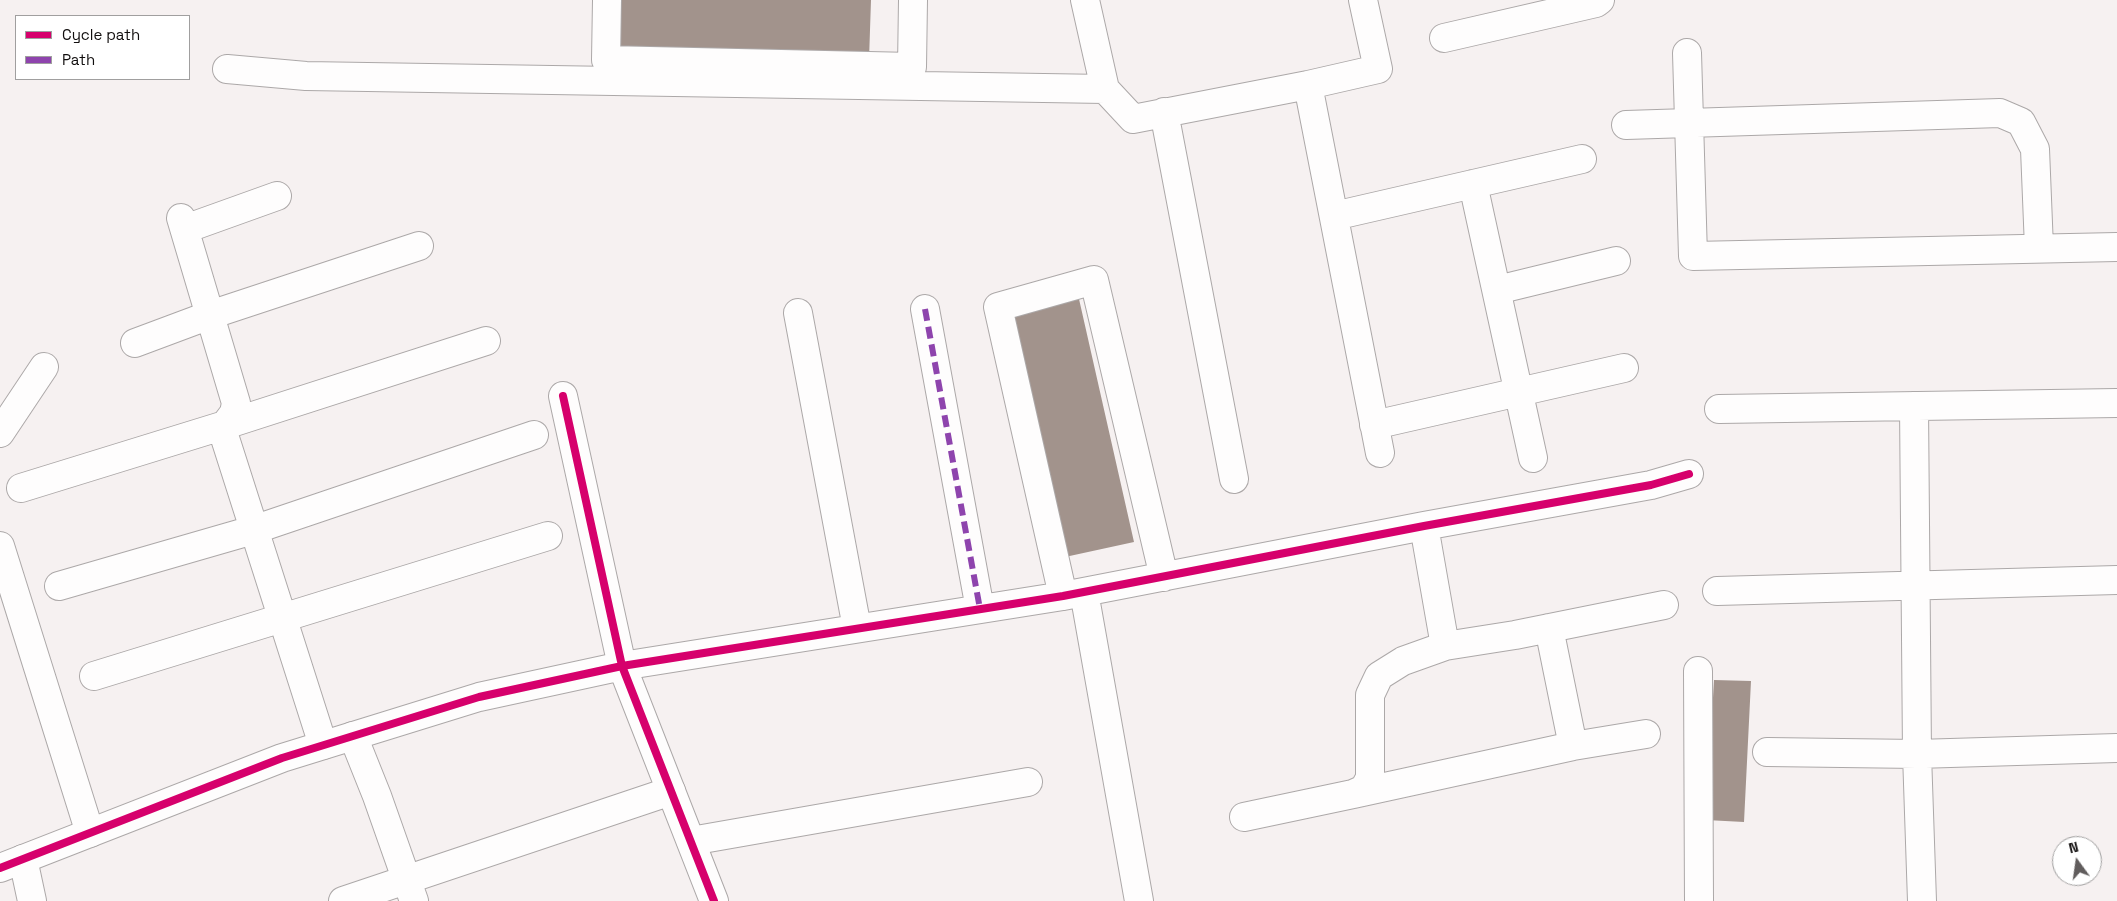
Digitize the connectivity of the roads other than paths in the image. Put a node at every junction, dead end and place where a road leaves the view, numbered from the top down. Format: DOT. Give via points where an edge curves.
graph roads {
  1 [pos="607,0"];
  2 [pos="913,0"];
  3 [pos="1085,0"];
  4 [pos="1363,0"];
  5 [pos="1600,0"];
  6 [pos="1444,38"];
  7 [pos="1687,53"];
  8 [pos="228,69"];
  9 [pos="1308,85"];
  10 [pos="1105,89"];
  11 [pos="1164,112"];
  12 [pos="1689,123"];
  13 [pos="1626,125"];
  14 [pos="1582,159"];
  15 [pos="1474,184"];
  16 [pos="277,196"];
  17 [pos="1334,216"];
  18 [pos="419,246"];
  19 [pos="2117,247"];
  20 [pos="2039,248"];
  21 [pos="1616,261"];
  22 [pos="1497,290"];
  23 [pos="925,309"];
  24 [pos="798,313"];
  25 [pos="210,315"];
  26 [pos="486,341"];
  27 [pos="134,343"];
  28 [pos="44,367"];
  29 [pos="1624,368"];
  30 [pos="1519,392"];
  31 [pos="564,396"];
  32 [pos="2117,403"];
  33 [pos="1914,406"];
  34 [pos="1719,409"];
  35 [pos="225,425"];
  36 [pos="1374,426"];
  37 [pos="0,433"];
  38 [pos="534,435"];
  39 [pos="1380,453"];
  40 [pos="1533,458"];
  41 [pos="1689,474"];
  42 [pos="1234,478"];
  43 [pos="21,488"];
  44 [pos="1424,526"];
  45 [pos="253,530"];
  46 [pos="548,536"];
  47 [pos="0,546"];
  48 [pos="1164,577"];
  49 [pos="2117,580"];
  50 [pos="60,586"];
  51 [pos="1915,586"];
  52 [pos="1717,591"];
  53 [pos="1074,594"];
  54 [pos="1664,605"];
  55 [pos="980,609"];
  56 [pos="282,618"];
  57 [pos="857,628"];
  58 [pos="1549,628"];
  59 [pos="1446,646"];
  60 [pos="622,666"];
  61 [pos="1698,671"];
  62 [pos="94,676"];
  63 [pos="1646,734"];
  64 [pos="353,736"];
  65 [pos="324,745"];
  66 [pos="1572,746"];
  67 [pos="2117,748"];
  68 [pos="1767,752"];
  69 [pos="1917,754"];
  70 [pos="1028,782"];
  71 [pos="671,792"];
  72 [pos="1353,794"];
  73 [pos="1244,817"];
  74 [pos="90,833"];
  75 [pos="691,841"];
  76 [pos="12,864"];
  77 [pos="410,891"];
  78 [pos="32,901"];
  79 [pos="343,901"];
  80 [pos="714,901"];
  81 [pos="1138,901"];
  82 [pos="1699,901"];
  83 [pos="1922,901"];
  1 -- 2 [label="street" via="606,60 912,67"];
  3 -- 10 [label="street"];
  4 -- 9 [label="street" via="1378,69"];
  5 -- 6 [label="street"];
  7 -- 12 [label="street"];
  8 -- 10 [label="street" via="306,76"];
  9 -- 11 [label="street"];
  9 -- 17 [label="street"];
  10 -- 11 [label="street" via="1133,119"];
  11 -- 42 [label="street"];
  12 -- 13 [label="street"];
  12 -- 20 [label="street" via="2000,113 2021,122 2035,149"];
  12 -- 20 [label="street" via="1693,256"];
  14 -- 15 [label="street"];
  15 -- 17 [label="street"];
  15 -- 22 [label="street"];
  16 -- 25 [label="street" via="183,224"];
  17 -- 36 [label="street"];
  18 -- 25 [label="street"];
  19 -- 20 [label="street"];
  21 -- 22 [label="street"];
  22 -- 30 [label="street"];
  23 -- 55 [label="street"];
  24 -- 57 [label="street"];
  25 -- 27 [label="street"];
  25 -- 35 [label="street" via="236,403 234,413"];
  26 -- 35 [label="street"];
  28 -- 37 [label="street"];
  29 -- 30 [label="street"];
  30 -- 36 [label="street"];
  30 -- 40 [label="street"];
  31 -- 60 [label="street"];
  32 -- 33 [label="street"];
  33 -- 34 [label="street"];
  33 -- 51 [label="street"];
  35 -- 43 [label="street"];
  35 -- 45 [label="street" via="224,435"];
  36 -- 39 [label="street"];
  38 -- 45 [label="street"];
  41 -- 44 [label="street"];
  44 -- 48 [label="street"];
  44 -- 59 [label="street"];
  45 -- 50 [label="street"];
  45 -- 56 [label="street"];
  46 -- 56 [label="street"];
  47 -- 74 [label="street"];
  48 -- 53 [label="street"];
  48 -- 53 [label="street" via="1094,280 998,307"];
  49 -- 51 [label="street"];
  51 -- 52 [label="street"];
  51 -- 69 [label="street"];
  53 -- 55 [label="street"];
  53 -- 81 [label="street"];
  54 -- 58 [label="street"];
  55 -- 57 [label="street"];
  56 -- 62 [label="street"];
  56 -- 65 [label="street"];
  57 -- 60 [label="street"];
  58 -- 59 [label="street"];
  58 -- 66 [label="street"];
  59 -- 72 [label="street" via="1403,661 1379,676 1370,695 1370,778 1364,789"];
  60 -- 64 [label="street" via="479,697"];
  60 -- 71 [label="street"];
  61 -- 82 [label="street"];
  63 -- 66 [label="street"];
  64 -- 65 [label="street"];
  64 -- 77 [label="street"];
  65 -- 74 [label="street" via="282,758"];
  66 -- 72 [label="street"];
  67 -- 69 [label="street"];
  68 -- 69 [label="street"];
  69 -- 83 [label="street"];
  70 -- 75 [label="street"];
  71 -- 75 [label="street"];
  71 -- 77 [label="street"];
  72 -- 73 [label="street"];
  74 -- 76 [label="street"];
  75 -- 80 [label="street"];
  76 -- 78 [label="street"];
  77 -- 79 [label="street"];
}
